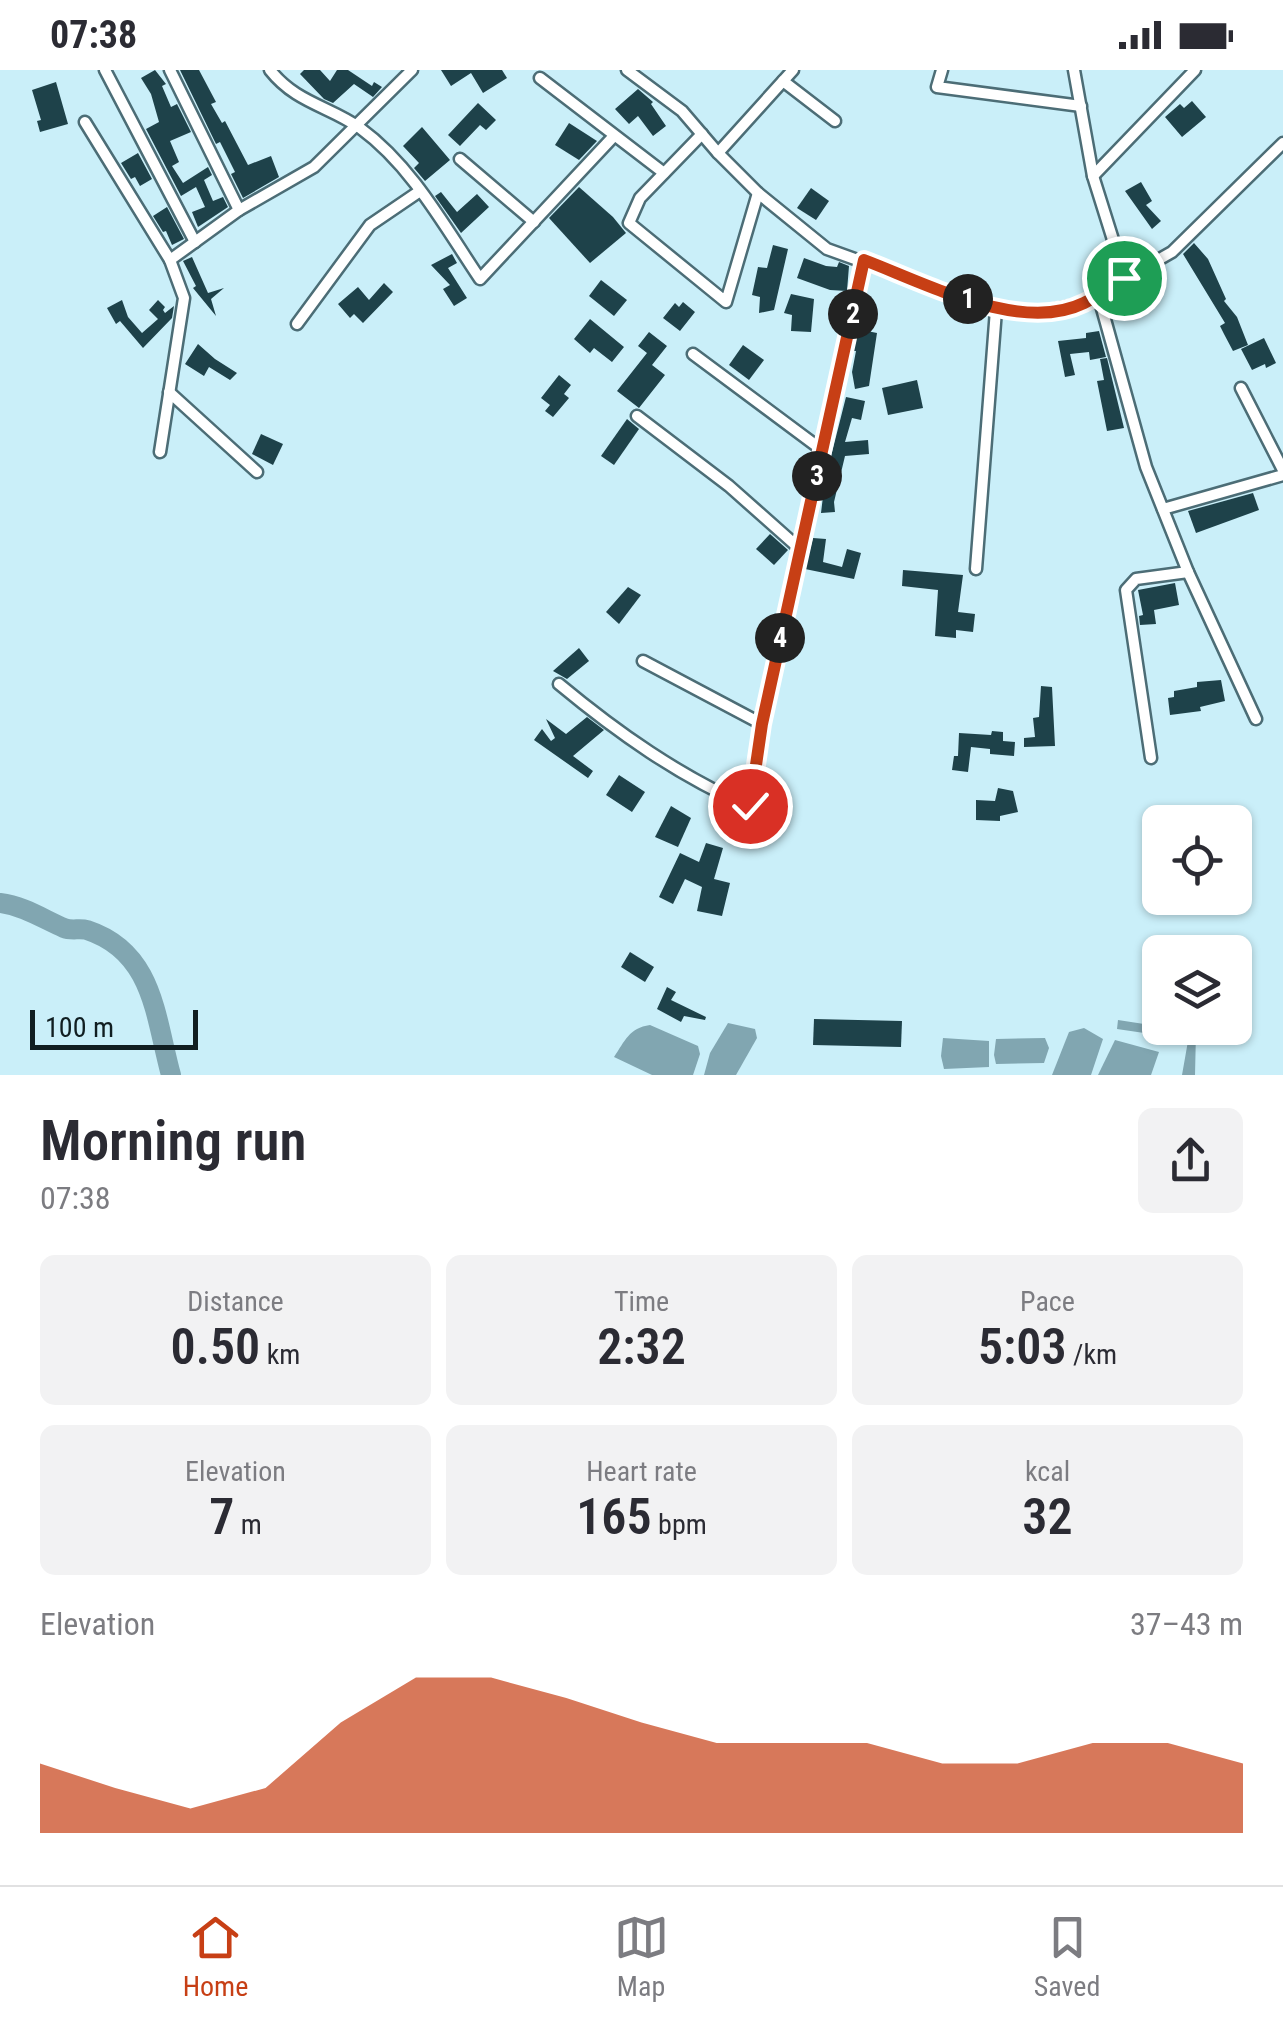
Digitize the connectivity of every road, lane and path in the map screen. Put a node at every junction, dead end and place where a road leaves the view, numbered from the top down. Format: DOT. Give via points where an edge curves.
graph roads {
  1 [pos="104,70"];
  2 [pos="170,70"];
  3 [pos="270,70"];
  4 [pos="412,70"];
  5 [pos="626,70"];
  6 [pos="793,70"];
  7 [pos="942,70"];
  8 [pos="1074,70"];
  9 [pos="1195,70"];
  10 [pos="540,78"];
  11 [pos="783,81"];
  12 [pos="1081,106"];
  13 [pos="835,121"];
  14 [pos="85,122"];
  15 [pos="358,126"];
  16 [pos="702,134"];
  17 [pos="614,137"];
  18 [pos="1283,143"];
  19 [pos="718,152"];
  20 [pos="1274,153"];
  21 [pos="460,159"];
  22 [pos="1283,167"];
  23 [pos="664,173"];
  24 [pos="1093,176"];
  25 [pos="420,190"];
  26 [pos="758,193"];
  27 [pos="239,210"];
  28 [pos="534,222"];
  29 [pos="195,242"];
  30 [pos="170,260"];
  31 [pos="864,260"];
  32 [pos="1124,278"];
  33 [pos="1098,294"];
  34 [pos="996,310"];
  35 [pos="297,324"];
  36 [pos="694,354"];
  37 [pos="1241,388"];
  38 [pos="170,392"];
  39 [pos="637,416"];
  40 [pos="822,450"];
  41 [pos="160,452"];
  42 [pos="257,472"];
  43 [pos="1283,472"];
  44 [pos="1163,509"];
  45 [pos="800,549"];
  46 [pos="976,569"];
  47 [pos="1188,572"];
  48 [pos="643,660"];
  49 [pos="559,684"];
  50 [pos="1256,719"];
  51 [pos="762,724"];
  52 [pos="1152,758"];
  1 -- 29 [label="street"];
  2 -- 27 [label="street"];
  3 -- 15 [label="street" via="308,103"];
  4 -- 15 [label="street"];
  5 -- 16 [label="street"];
  6 -- 11 [label="street"];
  7 -- 12 [label="street" via="938,87"];
  8 -- 12 [label="street"];
  9 -- 24 [label="street"];
  10 -- 17 [label="street"];
  11 -- 13 [label="street"];
  11 -- 19 [label="street"];
  12 -- 24 [label="street"];
  14 -- 30 [label="street"];
  15 -- 25 [label="street"];
  15 -- 27 [label="street" via="314,167"];
  16 -- 19 [label="street"];
  16 -- 23 [label="street"];
  17 -- 23 [label="street"];
  17 -- 28 [label="street"];
  18 -- 20 [label="street"];
  19 -- 26 [label="street"];
  20 -- 22 [label="street"];
  20 -- 32 [label="street" via="1172,252"];
  21 -- 28 [label="street"];
  23 -- 26 [label="street" via="640,198 629,223 726,302"];
  24 -- 32 [label="street"];
  25 -- 28 [label="street" via="480,279"];
  25 -- 35 [label="street" via="370,225"];
  26 -- 31 [label="street" via="827,249"];
  27 -- 29 [label="street"];
  29 -- 30 [label="street"];
  30 -- 38 [label="street" via="184,298"];
  31 -- 34 [label="street"];
  31 -- 40 [label="street"];
  32 -- 33 [label="street"];
  33 -- 34 [label="street" via="1036,312"];
  33 -- 44 [label="street"];
  34 -- 46 [label="street"];
  36 -- 40 [label="street"];
  37 -- 43 [label="street"];
  38 -- 41 [label="street"];
  38 -- 42 [label="street"];
  39 -- 45 [label="street"];
  40 -- 45 [label="street"];
  43 -- 44 [label="street"];
  44 -- 47 [label="street"];
  45 -- 51 [label="street"];
  47 -- 50 [label="street"];
  47 -- 52 [label="street" via="1136,580 1126,590"];
  48 -- 51 [label="street"];
  49 -- 51 [label="street" via="617,732 750,806"];
}
